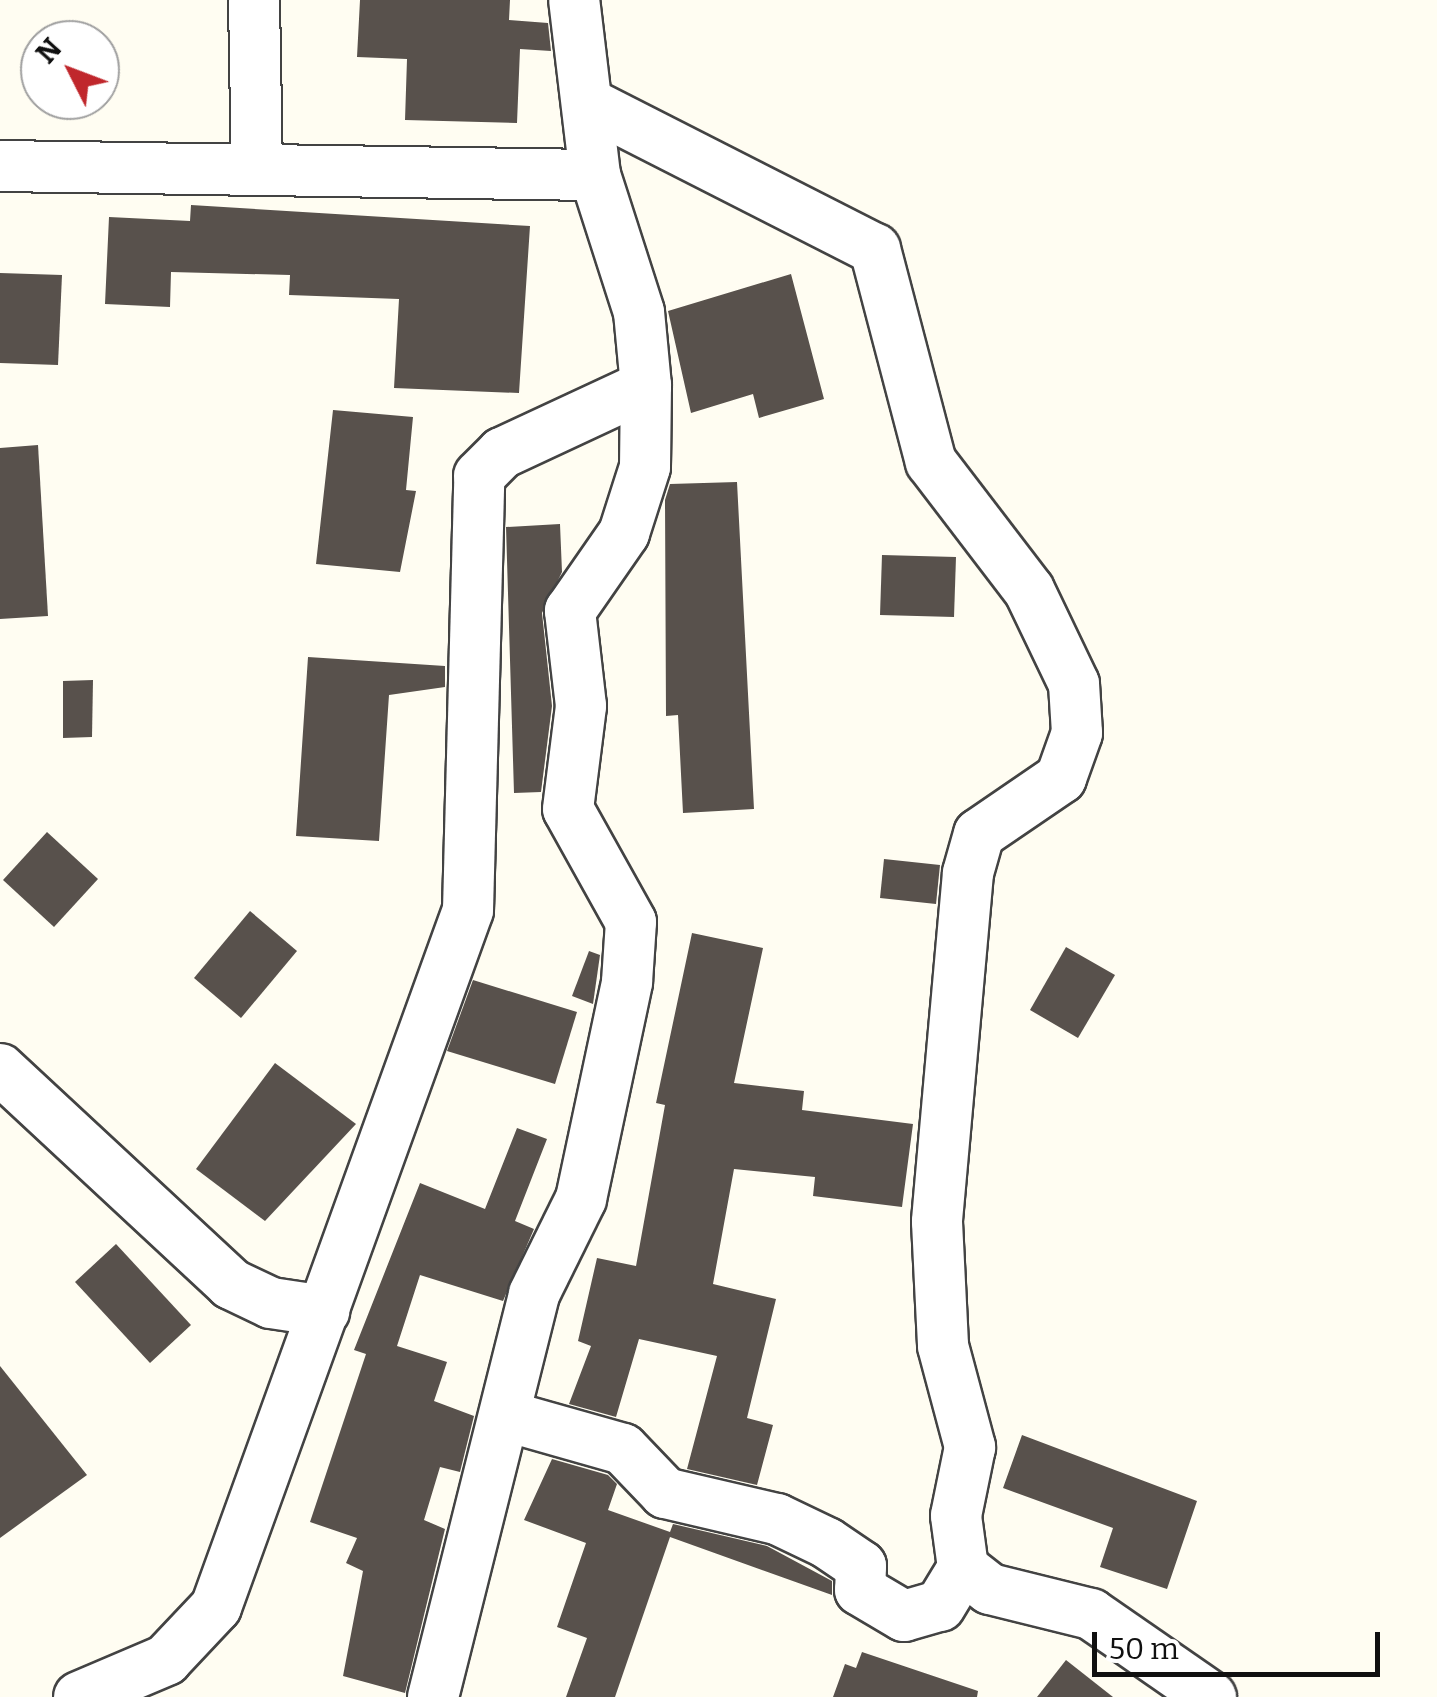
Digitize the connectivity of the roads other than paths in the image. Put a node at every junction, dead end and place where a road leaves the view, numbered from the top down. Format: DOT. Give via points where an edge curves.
graph roads {
  1 [pos="254,0"];
  2 [pos="574,0"];
  3 [pos="588,102"];
  4 [pos="0,166"];
  5 [pos="257,170"];
  6 [pos="595,175"];
  7 [pos="646,386"];
  8 [pos="0,1069"];
  9 [pos="324,1311"];
  10 [pos="510,1417"];
  11 [pos="964,1568"];
  12 [pos="79,1697"];
  13 [pos="433,1697"];
  14 [pos="1211,1697"];
  1 -- 5 [label="street"];
  2 -- 3 [label="street"];
  3 -- 6 [label="street"];
  3 -- 11 [label="street" via="875,249 931,462 1028,590 1074,684 1077,733 1060,778 979,834 968,873 937,1222 944,1346 970,1447 956,1516"];
  4 -- 5 [label="street"];
  5 -- 6 [label="street"];
  6 -- 7 [label="street" via="639,312"];
  7 -- 9 [label="street" via="502,454 479,476 468,910"];
  7 -- 10 [label="street" via="644,467 624,533 570,612 581,706 568,810 631,922 627,982 581,1199 534,1294"];
  8 -- 9 [label="street" via="231,1284 271,1303"];
  9 -- 12 [label="street" via="216,1607 166,1660"];
  10 -- 11 [label="street" via="623,1449 666,1493 777,1519 827,1543 862,1566 860,1590 904,1616 940,1606"];
  10 -- 13 [label="street"];
  11 -- 14 [label="street" via="990,1589 1091,1614"];
}
